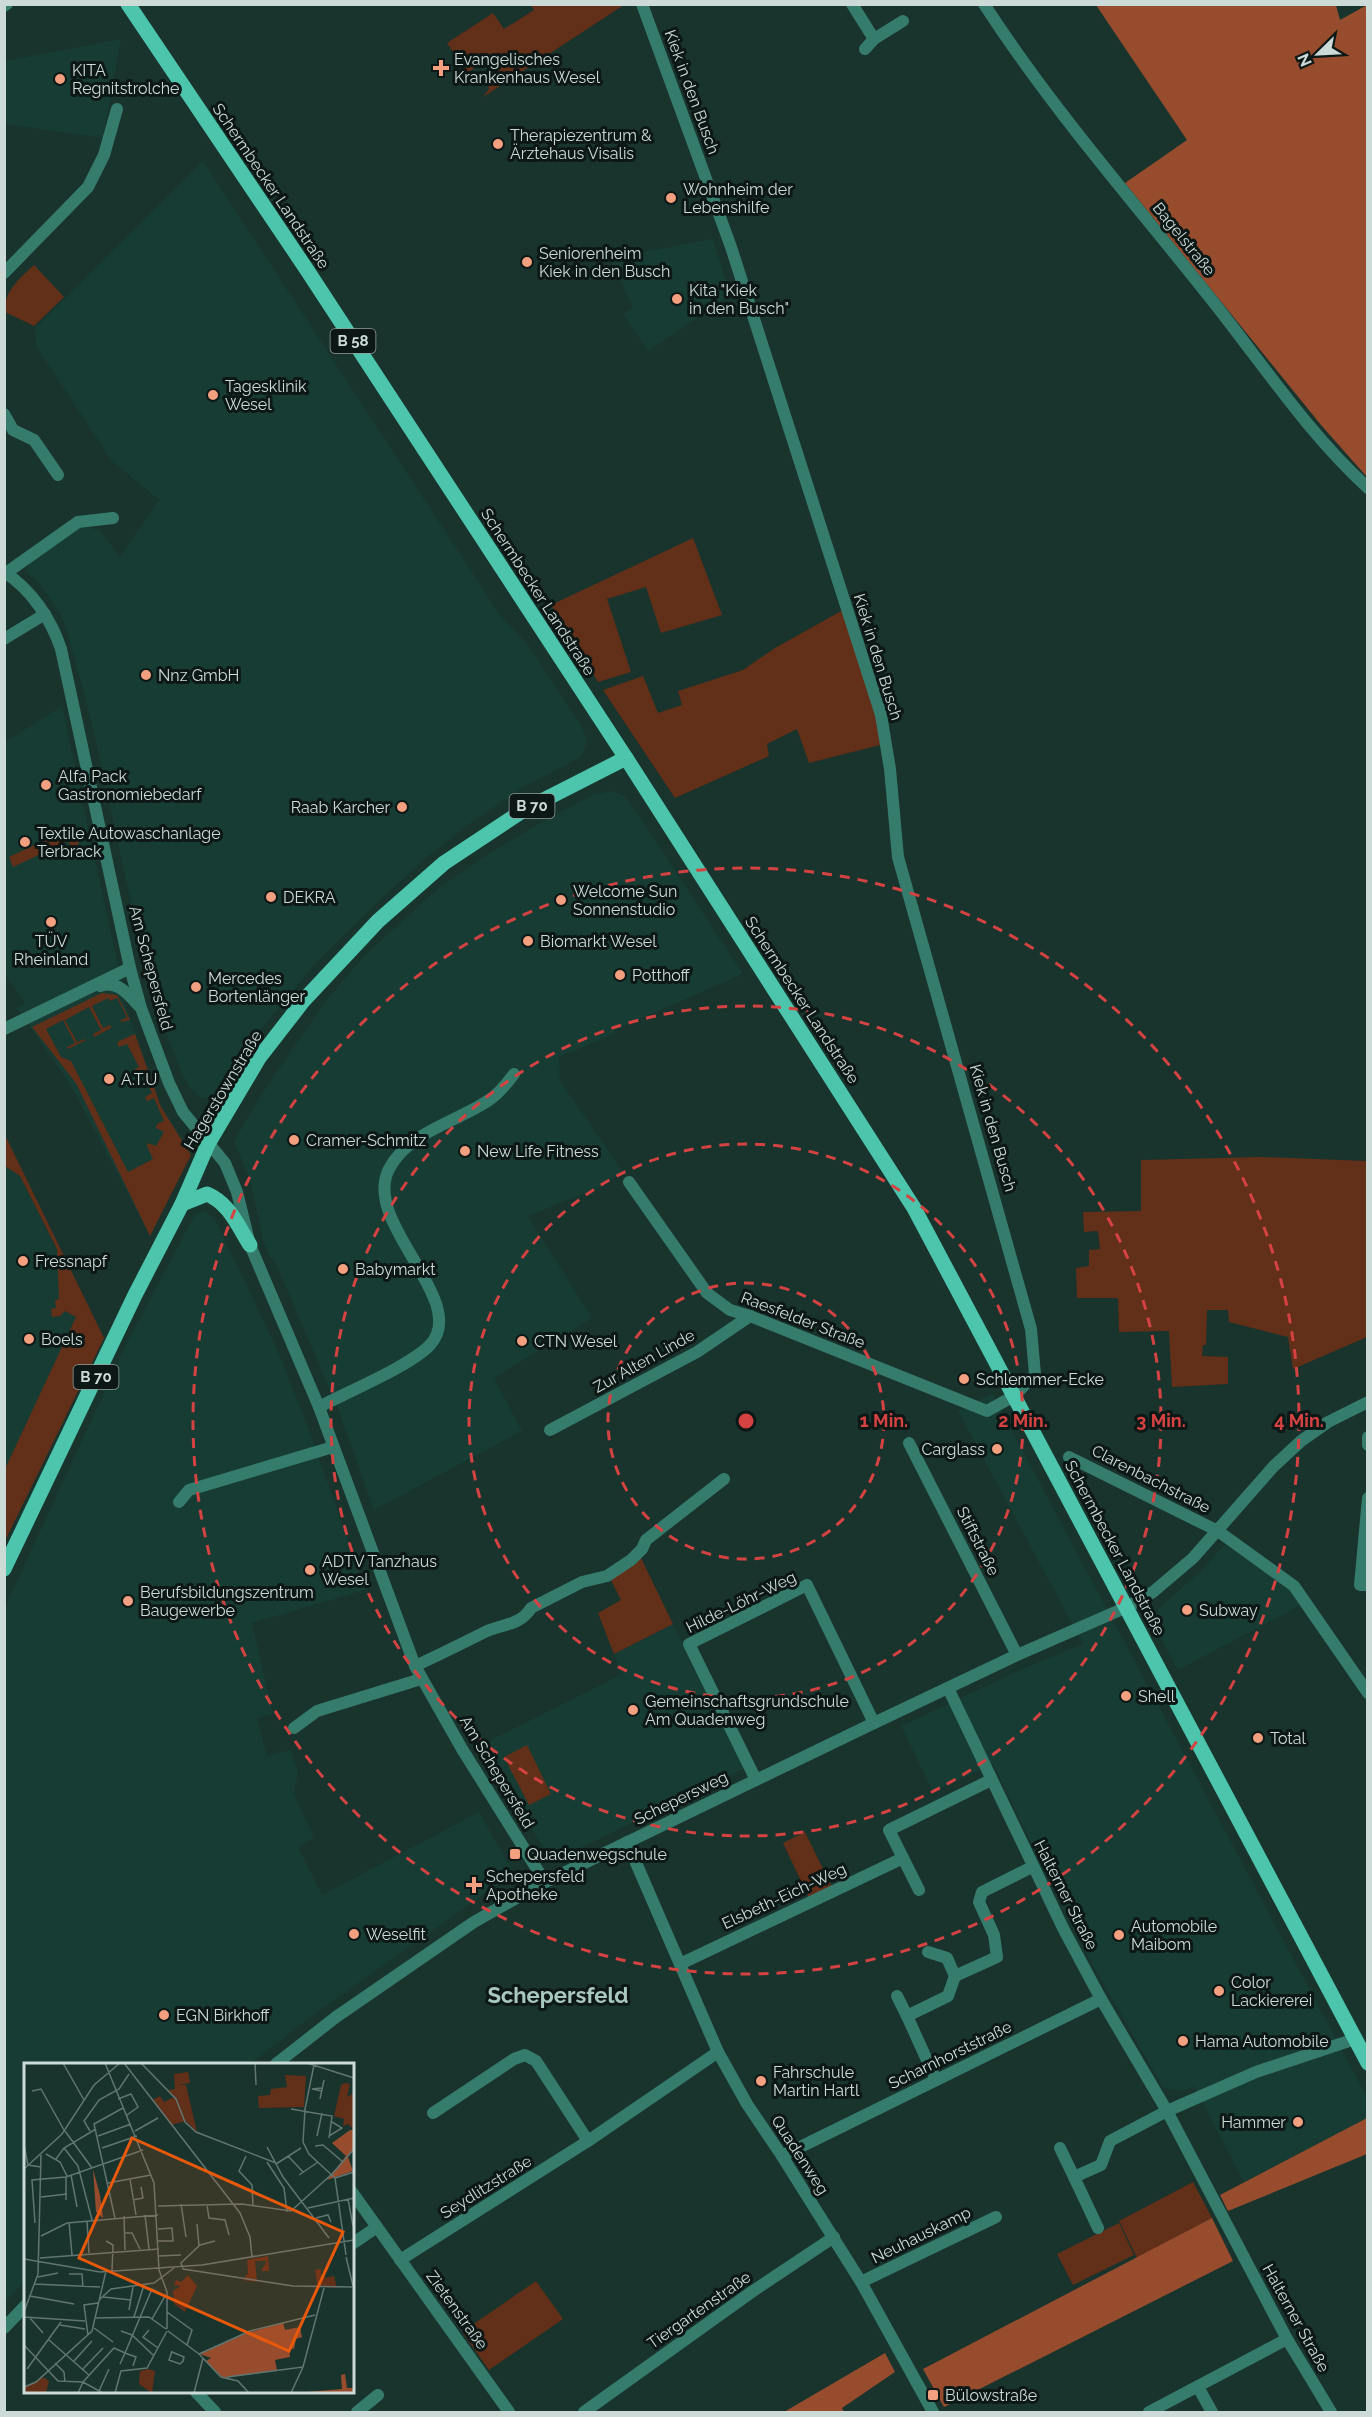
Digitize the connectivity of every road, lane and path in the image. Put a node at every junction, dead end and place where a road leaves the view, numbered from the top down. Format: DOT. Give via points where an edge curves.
graph roads {
  1 [pos="128,4"];
  2 [pos="642,4"];
  3 [pos="852,4"];
  4 [pos="984,4"];
  5 [pos="903,21"];
  6 [pos="874,39"];
  7 [pos="865,49"];
  8 [pos="117,109"];
  9 [pos="4,273"];
  10 [pos="4,414"];
  11 [pos="58,475"];
  12 [pos="1368,488"];
  13 [pos="114,518"];
  14 [pos="5,572"];
  15 [pos="45,614"];
  16 [pos="4,639"];
  17 [pos="626,758"];
  18 [pos="130,968"];
  19 [pos="87,989"];
  20 [pos="141,1008"];
  21 [pos="4,1029"];
  22 [pos="514,1074"];
  23 [pos="208,1144"];
  24 [pos="629,1182"];
  25 [pos="182,1204"];
  26 [pos="250,1245"];
  27 [pos="750,1316"];
  28 [pos="1014,1396"];
  29 [pos="1368,1402"];
  30 [pos="319,1407"];
  31 [pos="550,1430"];
  32 [pos="1368,1437"];
  33 [pos="909,1443"];
  34 [pos="1368,1445"];
  35 [pos="333,1447"];
  36 [pos="1069,1457"];
  37 [pos="724,1479"];
  38 [pos="1368,1498"];
  39 [pos="179,1502"];
  40 [pos="1218,1531"];
  41 [pos="4,1569"];
  42 [pos="1364,1585"];
  43 [pos="1127,1607"];
  44 [pos="1017,1655"];
  45 [pos="415,1666"];
  46 [pos="1368,1669"];
  47 [pos="1353,1671"];
  48 [pos="422,1679"];
  49 [pos="948,1688"];
  50 [pos="1368,1693"];
  51 [pos="874,1723"];
  52 [pos="294,1728"];
  53 [pos="756,1780"];
  54 [pos="991,1780"];
  55 [pos="627,1842"];
  56 [pos="903,1858"];
  57 [pos="1032,1867"];
  58 [pos="545,1882"];
  59 [pos="919,1890"];
  60 [pos="928,1952"];
  61 [pos="680,1964"];
  62 [pos="956,1976"];
  63 [pos="897,1996"];
  64 [pos="1101,1999"];
  65 [pos="907,2016"];
  66 [pos="1355,2039"];
  67 [pos="718,2052"];
  68 [pos="277,2063"];
  69 [pos="1368,2063"];
  70 [pos="936,2080"];
  71 [pos="1167,2111"];
  72 [pos="433,2113"];
  73 [pos="588,2141"];
  74 [pos="1060,2148"];
  75 [pos="782,2156"];
  76 [pos="1074,2177"];
  77 [pos="354,2195"];
  78 [pos="996,2217"];
  79 [pos="377,2227"];
  80 [pos="1098,2228"];
  81 [pos="834,2237"];
  82 [pos="354,2243"];
  83 [pos="400,2260"];
  84 [pos="861,2282"];
  85 [pos="24,2307"];
  86 [pos="4,2328"];
  87 [pos="1287,2339"];
  88 [pos="1198,2387"];
  89 [pos="198,2393"];
  90 [pos="378,2395"];
  91 [pos="216,2412"];
  92 [pos="357,2412"];
  93 [pos="509,2412"];
  94 [pos="584,2412"];
  95 [pos="933,2412"];
  96 [pos="1149,2412"];
  97 [pos="1212,2412"];
  98 [pos="1331,2412"];
  1 -- 17 [label="main road, Schermbecker Landstraße / B 58"];
  2 -- 28 [label="street, Kiek in den Busch" via="731,247 881,715 898,857 1031,1329 1035,1374"];
  3 -- 6 [label="street"];
  4 -- 12 [label="street, Bagelstraße" via="1026,67 1302,417"];
  5 -- 6 [label="street"];
  6 -- 7 [label="street"];
  8 -- 9 [label="street" via="104,155 88,187"];
  10 -- 11 [label="street" via="13,430 34,440"];
  13 -- 14 [label="street" via="78,522"];
  14 -- 15 [label="street, Am Schepersfeld"];
  15 -- 16 [label="street"];
  15 -- 18 [label="street, Am Schepersfeld" via="61,649"];
  17 -- 23 [label="main road, Hagerstownstraße / B 70" via="524,810 478,839 444,863 378,921 304,1000 259,1058"];
  17 -- 28 [label="main road, Schermbecker Landstraße" via="914,1208"];
  18 -- 19 [label="street"];
  18 -- 20 [label="street, Am Schepersfeld"];
  19 -- 20 [label="street" via="115,985"];
  19 -- 21 [label="street"];
  20 -- 23 [label="street, Am Schepersfeld" via="173,1092"];
  22 -- 30 [label="street" via="492,1099 421,1136 397,1155 387,1171 383,1190 388,1211 435,1302 441,1322 438,1335 414,1358"];
  23 -- 25 [label="main road, Hagerstownstraße / B 70"];
  23 -- 26 [label="street, Am Schepersfeld" via="225,1163 237,1192"];
  24 -- 27 [label="street, Raesfelder Straße" via="707,1293 730,1310"];
  25 -- 26 [label="main road" via="207,1194 219,1199"];
  25 -- 41 [label="main road, Hagerstownstraße / B 70"];
  26 -- 30 [label="street, Am Schepersfeld"];
  27 -- 28 [label="street, Raesfelder Straße" via="987,1411"];
  27 -- 31 [label="street, Zur Alten Linde" via="697,1352"];
  28 -- 43 [label="main road, Schermbecker Landstraße"];
  29 -- 40 [label="street, Clarenbachstraße" via="1301,1441"];
  30 -- 35 [label="street, Am Schepersfeld"];
  32 -- 34 [label="street"];
  33 -- 44 [label="street, Stiftstraße"];
  35 -- 39 [label="street" via="189,1490"];
  35 -- 45 [label="street, Am Schepersfeld"];
  36 -- 40 [label="street, Clarenbachstraße"];
  37 -- 45 [label="street" via="646,1540 631,1560 607,1576 582,1582 531,1608 527,1615 506,1627 486,1632"];
  38 -- 42 [label="street"];
  40 -- 43 [label="street, Clarenbachstraße" via="1179,1572"];
  40 -- 47 [label="street" via="1294,1586"];
  43 -- 44 [label="street, Schepersweg"];
  43 -- 66 [label="main road, Schermbecker Landstraße"];
  44 -- 49 [label="street, Schepersweg"];
  45 -- 48 [label="street, Am Schepersfeld"];
  46 -- 47 [label="street"];
  47 -- 50 [label="street"];
  48 -- 52 [label="street" via="317,1711"];
  48 -- 58 [label="street, Am Schepersfeld"];
  49 -- 51 [label="street, Schepersweg"];
  49 -- 54 [label="street, Halterner Straße"];
  51 -- 53 [label="street, Schepersweg"];
  51 -- 53 [label="street, Hilde-Löhr-Weg" via="807,1585 689,1644"];
  53 -- 55 [label="street, Schepersweg"];
  54 -- 56 [label="street" via="889,1830"];
  54 -- 57 [label="street, Halterner Straße"];
  55 -- 58 [label="street, Schepersweg"];
  55 -- 61 [label="street, Quadenweg"];
  56 -- 59 [label="street"];
  56 -- 61 [label="street, Elsbeth-Eich-Weg"];
  57 -- 62 [label="street" via="981,1892 979,1902 994,1935 997,1957"];
  57 -- 64 [label="street, Halterner Straße"];
  58 -- 68 [label="street, Schepersweg" via="474,1922 336,2017"];
  60 -- 62 [label="street" via="947,1958"];
  61 -- 67 [label="street, Quadenweg"];
  62 -- 65 [label="street" via="948,1996"];
  63 -- 65 [label="street"];
  64 -- 70 [label="street, Scharnhorststraße"];
  64 -- 71 [label="street, Halterner Straße"];
  65 -- 70 [label="street"];
  66 -- 69 [label="main road, Schermbecker Landstraße"];
  66 -- 71 [label="street" via="1256,2072"];
  67 -- 73 [label="street, Seydlitzstraße"];
  67 -- 75 [label="street, Quadenweg"];
  70 -- 75 [label="street, Scharnhorststraße"];
  71 -- 76 [label="street" via="1110,2141 1101,2165"];
  71 -- 87 [label="street, Halterner Straße"];
  72 -- 73 [label="street" via="525,2055 536,2061"];
  73 -- 83 [label="street, Seydlitzstraße"];
  74 -- 76 [label="street"];
  75 -- 81 [label="street, Quadenweg"];
  76 -- 80 [label="street"];
  77 -- 79 [label="street, Zietenstraße"];
  78 -- 84 [label="street, Neuhauskamp"];
  79 -- 82 [label="street"];
  79 -- 83 [label="street, Zietenstraße"];
  81 -- 84 [label="street, Quadenweg"];
  81 -- 94 [label="street, Tiergartenstraße"];
  83 -- 93 [label="street, Zietenstraße"];
  84 -- 95 [label="street, Quadenweg"];
  85 -- 86 [label="street"];
  87 -- 88 [label="street"];
  87 -- 98 [label="street, Halterner Straße"];
  88 -- 96 [label="street"];
  88 -- 97 [label="street"];
  89 -- 91 [label="street"];
  90 -- 92 [label="street"];
}
